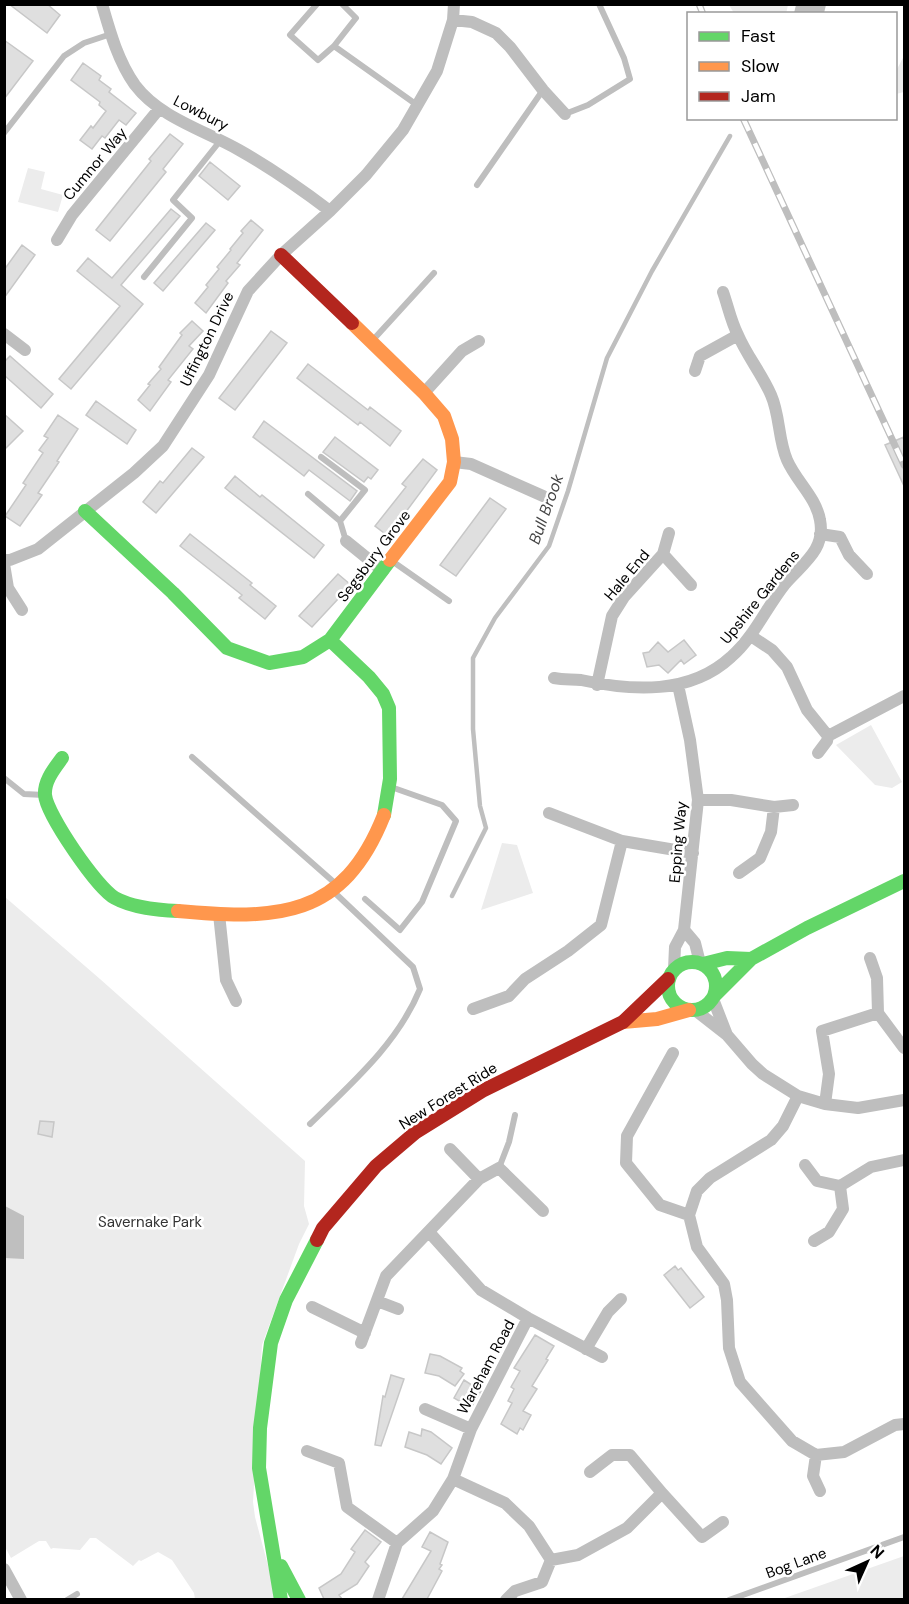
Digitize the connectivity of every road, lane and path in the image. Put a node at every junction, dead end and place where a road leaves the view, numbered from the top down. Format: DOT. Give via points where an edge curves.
graph roads {
  1 [pos="102,4"];
  2 [pos="317,4"];
  3 [pos="342,4"];
  4 [pos="454,4"];
  5 [pos="599,4"];
  6 [pos="453,20"];
  7 [pos="111,34"];
  8 [pos="334,46"];
  9 [pos="543,90"];
  10 [pos="417,105"];
  11 [pos="159,109"];
  12 [pos="565,114"];
  13 [pos="4,133"];
  14 [pos="220,140"];
  15 [pos="477,185"];
  16 [pos="330,212"];
  17 [pos="57,240"];
  18 [pos="281,255"];
  19 [pos="434,273"];
  20 [pos="144,277"];
  21 [pos="723,292"];
  22 [pos="4,334"];
  23 [pos="738,335"];
  24 [pos="479,341"];
  25 [pos="371,342"];
  26 [pos="25,350"];
  27 [pos="695,371"];
  28 [pos="424,393"];
  29 [pos="321,457"];
  30 [pos="454,462"];
  31 [pos="308,494"];
  32 [pos="543,496"];
  33 [pos="85,511"];
  34 [pos="340,521"];
  35 [pos="669,533"];
  36 [pos="820,534"];
  37 [pos="346,541"];
  38 [pos="663,554"];
  39 [pos="4,562"];
  40 [pos="387,566"];
  41 [pos="867,574"];
  42 [pos="691,585"];
  43 [pos="449,601"];
  44 [pos="22,610"];
  45 [pos="751,636"];
  46 [pos="330,640"];
  47 [pos="554,678"];
  48 [pos="597,685"];
  49 [pos="678,685"];
  50 [pos="904,696"];
  51 [pos="828,736"];
  52 [pos="818,753"];
  53 [pos="192,757"];
  54 [pos="62,758"];
  55 [pos="4,778"];
  56 [pos="390,787"];
  57 [pos="45,795"];
  58 [pos="698,800"];
  59 [pos="793,805"];
  60 [pos="774,807"];
  61 [pos="549,813"];
  62 [pos="622,841"];
  63 [pos="693,853"];
  64 [pos="739,873"];
  65 [pos="904,881"];
  66 [pos="335,888"];
  67 [pos="365,899"];
  68 [pos="219,914"];
  69 [pos="684,930"];
  70 [pos="870,958"];
  71 [pos="751,959"];
  72 [pos="702,964"];
  73 [pos="671,974"];
  74 [pos="713,997"];
  75 [pos="236,1001"];
  76 [pos="473,1009"];
  77 [pos="692,1010"];
  78 [pos="878,1013"];
  79 [pos="623,1022"];
  80 [pos="727,1035"];
  81 [pos="904,1048"];
  82 [pos="673,1053"];
  83 [pos="798,1096"];
  84 [pos="904,1100"];
  85 [pos="825,1104"];
  86 [pos="515,1115"];
  87 [pos="310,1124"];
  88 [pos="450,1149"];
  89 [pos="904,1160"];
  90 [pos="805,1165"];
  91 [pos="499,1168"];
  92 [pos="479,1179"];
  93 [pos="840,1186"];
  94 [pos="543,1211"];
  95 [pos="689,1215"];
  96 [pos="429,1232"];
  97 [pos="814,1241"];
  98 [pos="621,1299"];
  99 [pos="377,1301"];
  100 [pos="312,1307"];
  101 [pos="398,1309"];
  102 [pos="528,1318"];
  103 [pos="586,1349"];
  104 [pos="602,1357"];
  105 [pos="425,1408"];
  106 [pos="904,1424"];
  107 [pos="471,1429"];
  108 [pos="307,1451"];
  109 [pos="816,1455"];
  110 [pos="590,1472"];
  111 [pos="453,1479"];
  112 [pos="820,1491"];
  113 [pos="662,1493"];
  114 [pos="723,1522"];
  115 [pos="904,1537"];
  116 [pos="397,1543"];
  117 [pos="273,1548"];
  118 [pos="551,1560"];
  119 [pos="4,1569"];
  120 [pos="77,1594"];
  121 [pos="21,1599"];
  122 [pos="67,1599"];
  123 [pos="281,1599"];
  124 [pos="299,1599"];
  125 [pos="378,1599"];
  126 [pos="506,1599"];
  127 [pos="729,1599"];
  1 -- 7 [label="street, Lowbury"];
  2 -- 8 [label="lane" via="290,35 318,60"];
  3 -- 8 [label="lane" via="356,18"];
  4 -- 6 [label="street, Uffington Drive"];
  5 -- 12 [label="lane" via="630,79"];
  6 -- 9 [label="street" via="472,22 496,33"];
  6 -- 10 [label="street, Uffington Drive" via="437,70"];
  7 -- 11 [label="street, Lowbury" via="136,86"];
  7 -- 13 [label="lane" via="84,43 64,56"];
  8 -- 10 [label="lane"];
  9 -- 12 [label="street"];
  9 -- 15 [label="lane"];
  10 -- 16 [label="street, Uffington Drive" via="403,130"];
  11 -- 14 [label="street, Lowbury"];
  11 -- 17 [label="street, Cumnor Way" via="72,215"];
  14 -- 16 [label="street, Lowbury" via="289,179"];
  14 -- 20 [label="lane" via="172,200 192,218"];
  16 -- 18 [label="street, Uffington Drive"];
  18 -- 25 [label="street, Segsbury Grove"];
  18 -- 33 [label="street, Uffington Drive" via="248,291 209,375 163,446"];
  19 -- 25 [label="lane"];
  21 -- 23 [label="street"];
  22 -- 26 [label="street"];
  23 -- 27 [label="street" via="700,356"];
  23 -- 36 [label="street" via="772,397 782,448 816,508"];
  24 -- 28 [label="street" via="462,351"];
  25 -- 28 [label="street, Segsbury Grove"];
  28 -- 30 [label="street, Segsbury Grove" via="444,416"];
  29 -- 34 [label="lane" via="365,490"];
  30 -- 32 [label="street" via="471,464"];
  30 -- 40 [label="street, Segsbury Grove" via="450,482"];
  31 -- 34 [label="lane"];
  33 -- 39 [label="street, Uffington Drive" via="38,549"];
  33 -- 46 [label="street, Segsbury Grove" via="227,648 269,663 303,657"];
  34 -- 37 [label="lane"];
  35 -- 38 [label="street, Hale End"];
  36 -- 41 [label="street" via="840,537 849,555"];
  36 -- 45 [label="street, Upshire Gardens" via="814,553 786,584"];
  37 -- 40 [label="street"];
  38 -- 42 [label="street, Hale End"];
  38 -- 48 [label="street, Hale End" via="612,616"];
  39 -- 44 [label="street" via="8,588"];
  40 -- 43 [label="lane"];
  40 -- 46 [label="street, Segsbury Grove"];
  45 -- 49 [label="street, Upshire Gardens" via="710,673"];
  45 -- 51 [label="street" via="772,650 787,668 807,710"];
  46 -- 56 [label="street" via="376,682 389,706"];
  47 -- 48 [label="street"];
  48 -- 49 [label="street" via="631,689"];
  49 -- 58 [label="street, Epping Way"];
  50 -- 51 [label="street"];
  51 -- 52 [label="street"];
  53 -- 66 [label="lane"];
  54 -- 57 [label="street" via="50,776"];
  55 -- 57 [label="lane" via="24,794"];
  56 -- 66 [label="street" via="380,827 363,856"];
  56 -- 67 [label="lane" via="442,805 456,821 422,902 400,930"];
  57 -- 68 [label="street" via="74,850 113,898 129,905"];
  58 -- 60 [label="street" via="731,800"];
  58 -- 63 [label="street, Epping Way"];
  59 -- 60 [label="street"];
  60 -- 64 [label="street" via="771,832 760,858"];
  61 -- 62 [label="street"];
  62 -- 63 [label="street"];
  62 -- 76 [label="street" via="601,925 525,979 509,996"];
  63 -- 69 [label="street, Epping Way"];
  65 -- 71 [label="street, New Forest Ride"];
  66 -- 68 [label="street" via="286,911"];
  66 -- 87 [label="lane" via="413,967 420,989 410,1012 369,1066"];
  68 -- 75 [label="street" via="226,980"];
  69 -- 72 [label="street" via="695,943"];
  69 -- 73 [label="street, Epping Way" via="675,947"];
  70 -- 78 [label="street" via="877,978"];
  71 -- 72 [label="street, New Forest Ride" via="727,958"];
  71 -- 74 [label="street, New Forest Ride"];
  72 -- 73 [label="street, New Forest Ride" via="687,962"];
  72 -- 74 [label="street" via="716,981"];
  73 -- 77 [label="street" via="669,995 674,1003"];
  73 -- 79 [label="street, New Forest Ride"];
  74 -- 77 [label="street, New Forest Ride" via="702,1008"];
  74 -- 80 [label="street"];
  77 -- 79 [label="street, New Forest Ride"];
  77 -- 80 [label="street"];
  78 -- 81 [label="street"];
  78 -- 85 [label="street" via="822,1031 829,1074"];
  79 -- 117 [label="street, New Forest Ride" via="482,1091 416,1132 376,1166 323,1228 286,1300 271,1343 259,1468"];
  80 -- 83 [label="street" via="757,1069"];
  82 -- 95 [label="street" via="627,1136 626,1163 660,1205"];
  83 -- 85 [label="street"];
  83 -- 95 [label="street" via="771,1140 710,1178 697,1191"];
  84 -- 85 [label="street" via="858,1108"];
  86 -- 91 [label="lane"];
  88 -- 92 [label="street"];
  89 -- 93 [label="street" via="871,1167"];
  90 -- 93 [label="street" via="817,1181"];
  91 -- 92 [label="street"];
  91 -- 94 [label="street"];
  92 -- 96 [label="street"];
  93 -- 97 [label="street" via="843,1209 829,1232"];
  95 -- 109 [label="street" via="697,1247 724,1284 729,1348 740,1382 792,1442"];
  96 -- 99 [label="street" via="386,1276"];
  96 -- 102 [label="street" via="481,1290"];
  98 -- 103 [label="street" via="608,1312"];
  99 -- 100 [label="street" via="363,1338"];
  99 -- 101 [label="street"];
  102 -- 103 [label="street"];
  102 -- 107 [label="street, Wareham Road"];
  103 -- 104 [label="street"];
  105 -- 107 [label="street, Wareham Road"];
  106 -- 109 [label="street" via="844,1452"];
  107 -- 111 [label="street, Wareham Road"];
  108 -- 116 [label="street" via="339,1463 347,1507"];
  109 -- 112 [label="street" via="813,1476"];
  110 -- 113 [label="street" via="612,1455 630,1455"];
  111 -- 116 [label="street, Wareham Road" via="433,1511"];
  111 -- 118 [label="street" via="506,1503 529,1526"];
  113 -- 114 [label="street" via="702,1537"];
  113 -- 118 [label="street" via="627,1528 578,1555"];
  115 -- 127 [label="lane, Bog Lane"];
  116 -- 125 [label="street, Wareham Road"];
  117 -- 123 [label="street, New Forest Ride"];
  117 -- 124 [label="street, New Forest Ride"];
  118 -- 126 [label="street" via="543,1582 515,1591"];
  119 -- 121 [label="street"];
  120 -- 122 [label="lane"];
}
